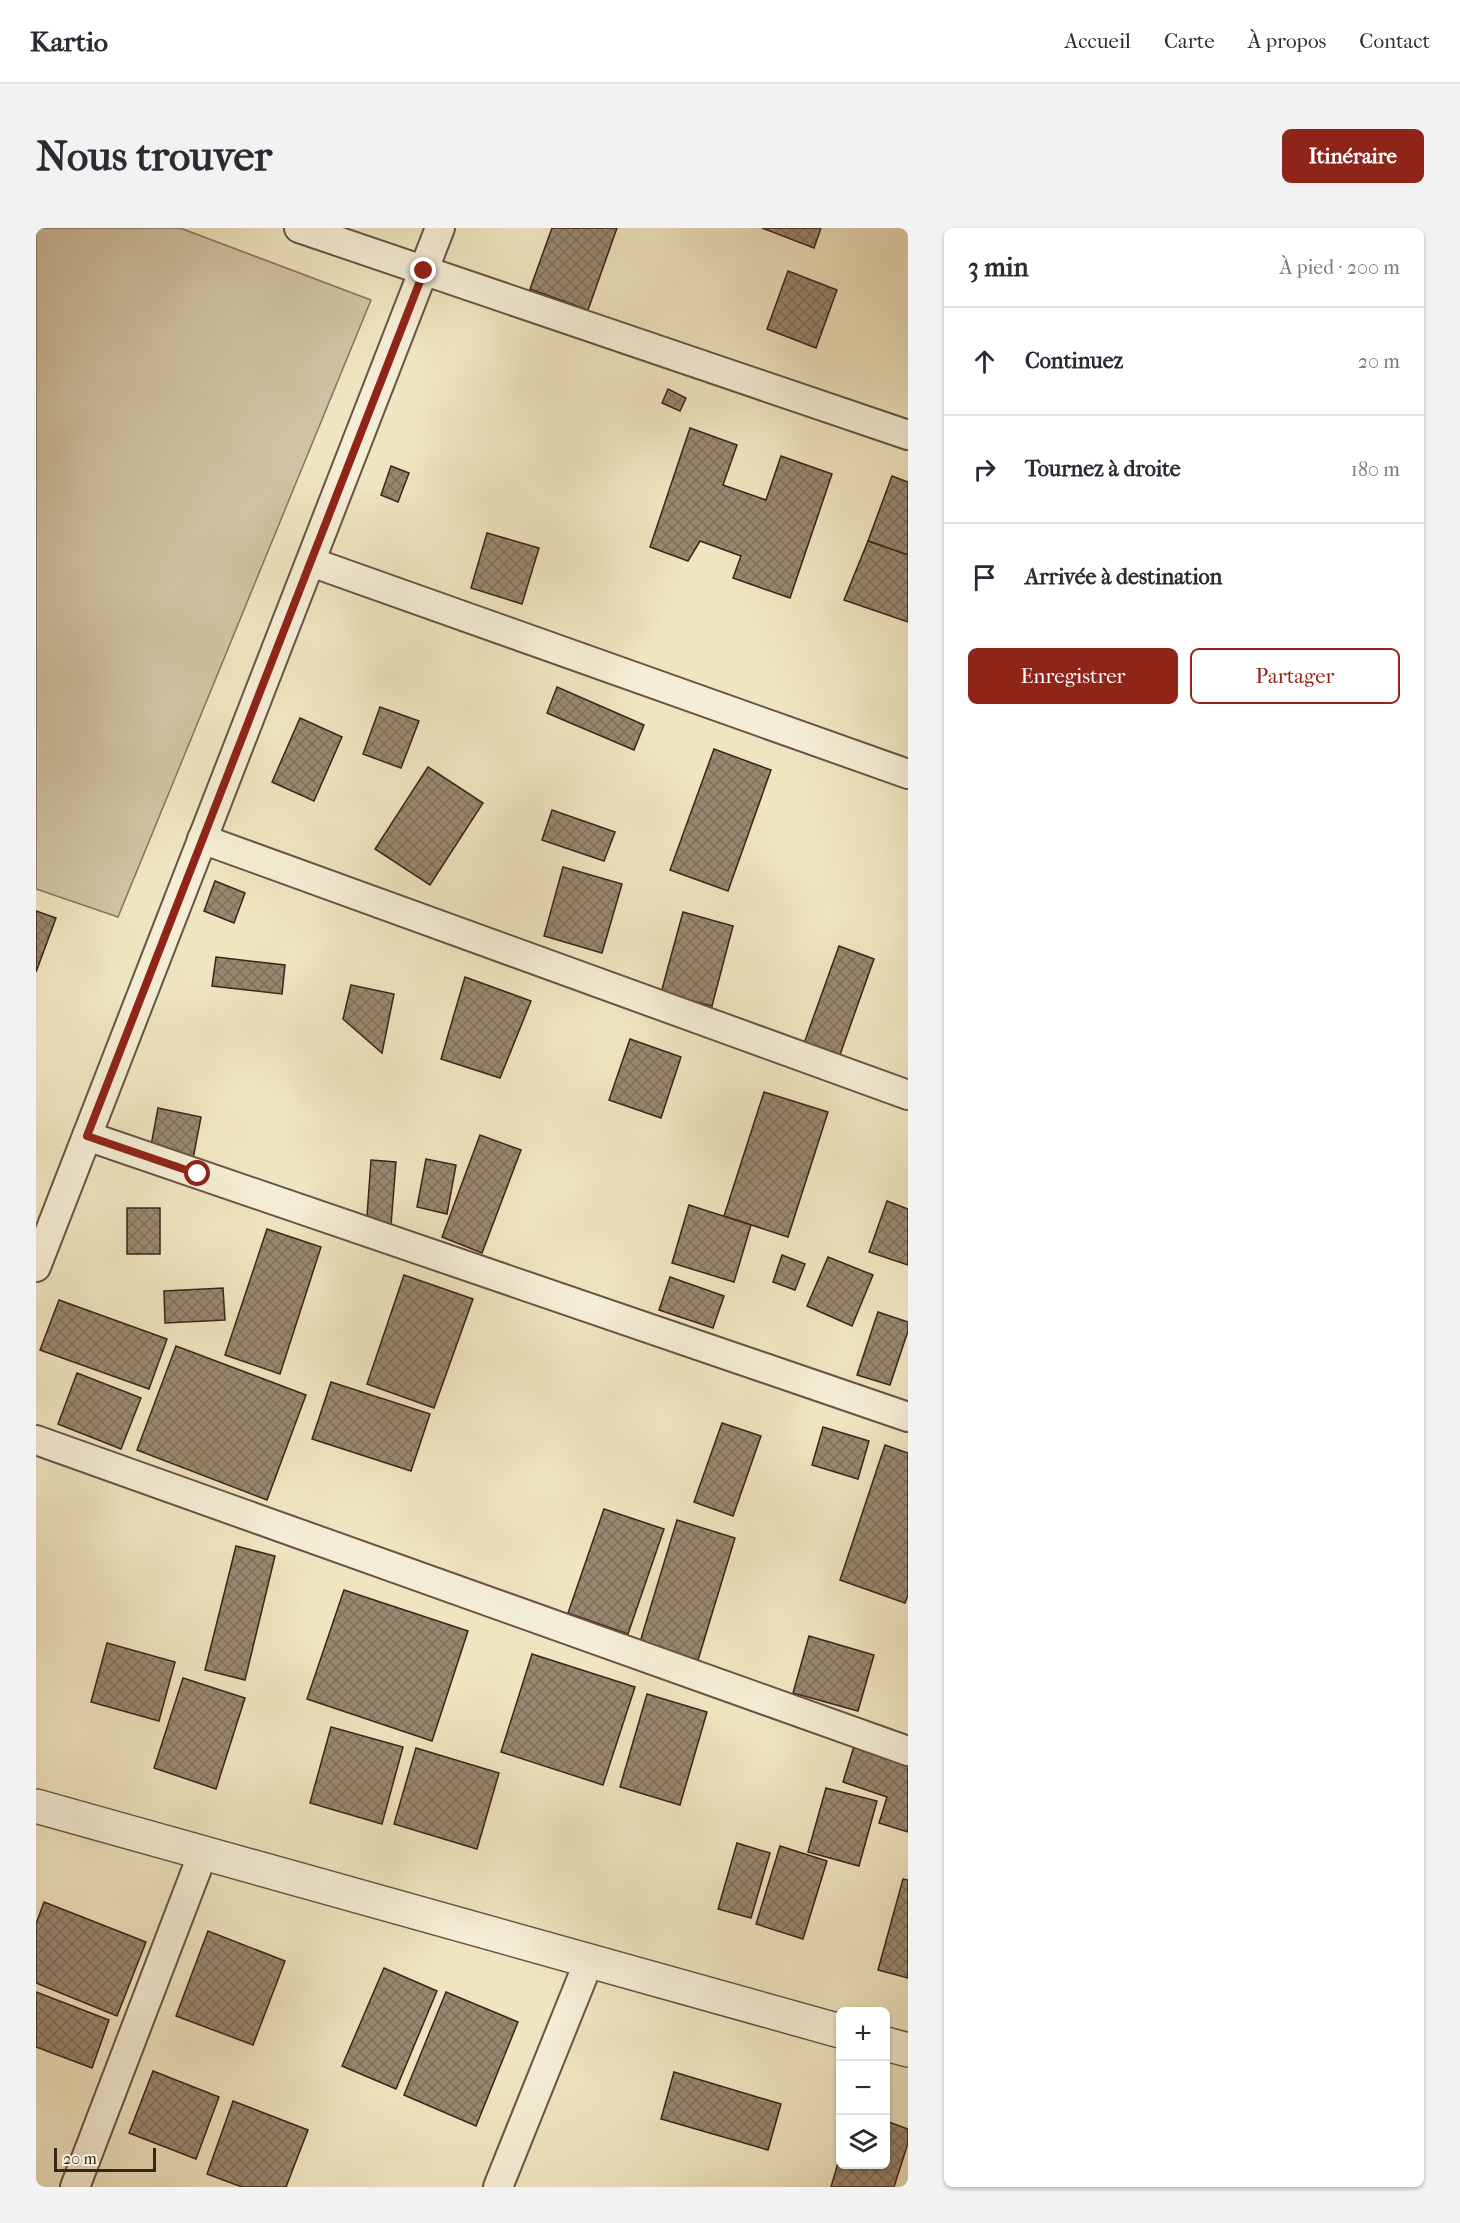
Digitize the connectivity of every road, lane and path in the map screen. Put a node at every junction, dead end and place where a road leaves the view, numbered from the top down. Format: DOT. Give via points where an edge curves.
graph roads {
  1 [pos="298,228"];
  2 [pos="440,228"];
  3 [pos="424,271"];
  4 [pos="908,435"];
  5 [pos="311,562"];
  6 [pos="908,774"];
  7 [pos="202,839"];
  8 [pos="908,1095"];
  9 [pos="87,1136"];
  10 [pos="36,1267"];
  11 [pos="908,1417"];
  12 [pos="36,1440"];
  13 [pos="908,1751"];
  14 [pos="36,1806"];
  15 [pos="203,1852"];
  16 [pos="589,1961"];
  17 [pos="836,2030"];
  18 [pos="890,2045"];
  19 [pos="908,2050"];
  20 [pos="75,2187"];
  21 [pos="498,2187"];
  1 -- 3 [label="street"];
  2 -- 3 [label="street"];
  3 -- 4 [label="street"];
  3 -- 5 [label="street"];
  5 -- 6 [label="street"];
  5 -- 7 [label="street"];
  7 -- 8 [label="street"];
  7 -- 9 [label="street"];
  9 -- 10 [label="street"];
  9 -- 11 [label="street"];
  12 -- 13 [label="street"];
  14 -- 15 [label="street"];
  15 -- 16 [label="street"];
  15 -- 20 [label="street"];
  16 -- 17 [label="street"];
  16 -- 21 [label="street"];
  18 -- 19 [label="street"];
}
